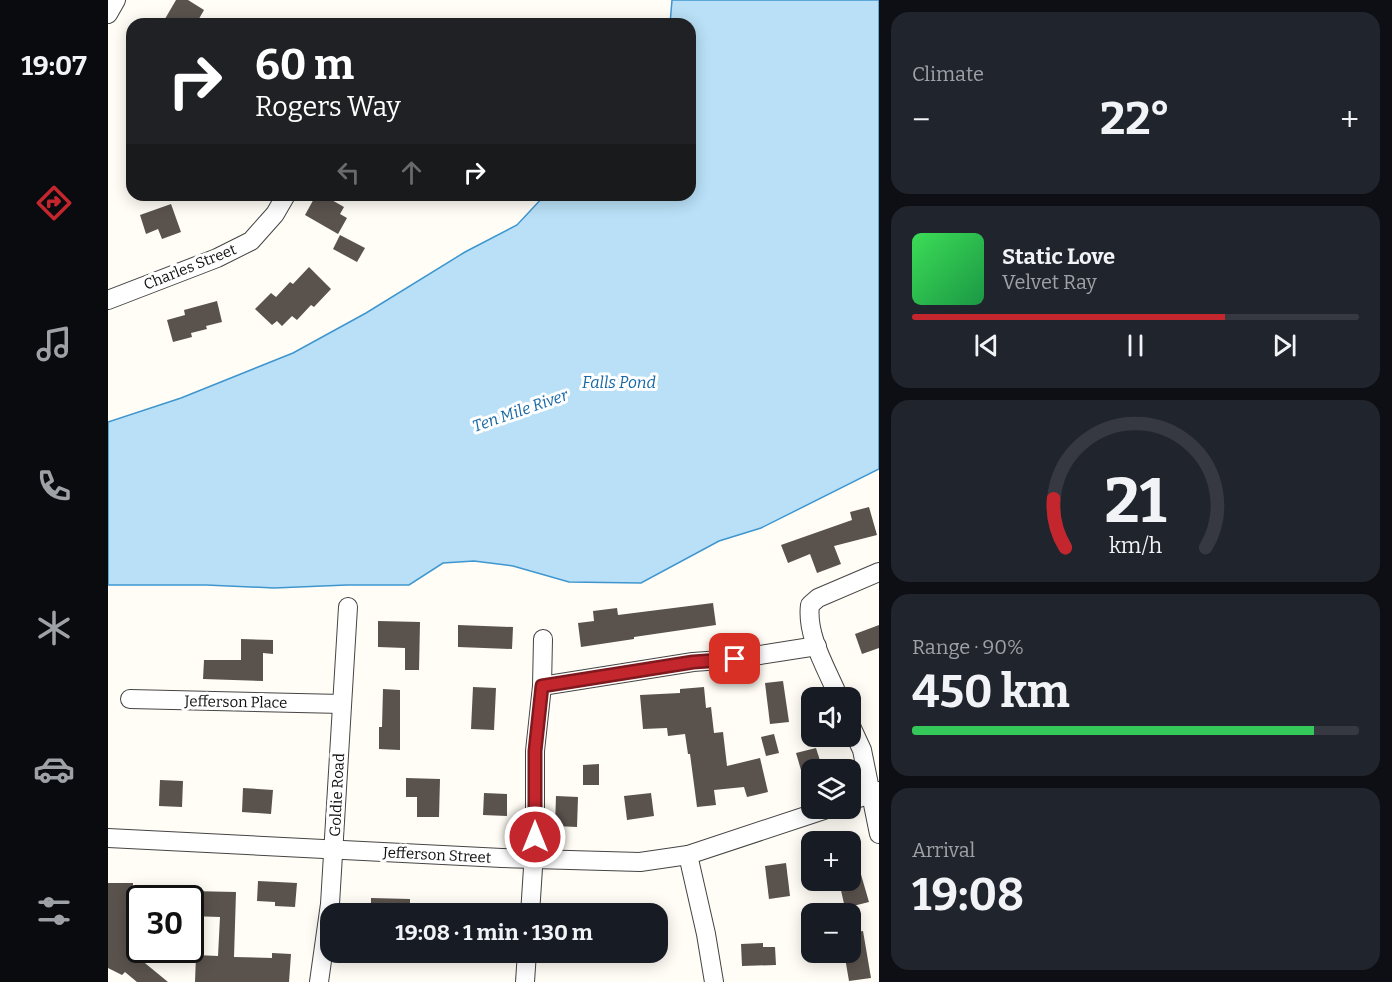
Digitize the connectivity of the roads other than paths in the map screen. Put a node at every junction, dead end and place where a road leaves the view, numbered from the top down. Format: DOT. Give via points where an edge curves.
graph roads {
  1 [pos="116,0"];
  2 [pos="108,14"];
  3 [pos="283,201"];
  4 [pos="108,300"];
  5 [pos="879,572"];
  6 [pos="348,608"];
  7 [pos="543,639"];
  8 [pos="817,646"];
  9 [pos="542,686"];
  10 [pos="834,687"];
  11 [pos="130,699"];
  12 [pos="342,704"];
  13 [pos="861,747"];
  14 [pos="874,793"];
  15 [pos="801,818"];
  16 [pos="879,834"];
  17 [pos="108,838"];
  18 [pos="334,850"];
  19 [pos="688,855"];
  20 [pos="534,859"];
  21 [pos="531,903"];
  22 [pos="526,963"];
  23 [pos="319,982"];
  24 [pos="525,982"];
  25 [pos="714,982"];
  1 -- 2 [label="street"];
  3 -- 4 [label="street, Charles Street" via="251,241"];
  5 -- 8 [label="street" via="810,605 809,618"];
  6 -- 12 [label="street, Goldie Road"];
  7 -- 9 [label="street"];
  8 -- 9 [label="street"];
  8 -- 10 [label="street"];
  9 -- 20 [label="street" via="535,751"];
  11 -- 12 [label="street, Jefferson Place"];
  12 -- 18 [label="street, Goldie Road"];
  13 -- 14 [label="street"];
  14 -- 16 [label="street"];
  15 -- 19 [label="street, Jefferson Street"];
  17 -- 18 [label="street, Jefferson Street"];
  18 -- 20 [label="street, Jefferson Street"];
  18 -- 23 [label="street, Goldie Road"];
  19 -- 20 [label="street, Jefferson Street" via="640,862"];
  19 -- 25 [label="street"];
  20 -- 21 [label="street"];
  22 -- 24 [label="street"];
}
